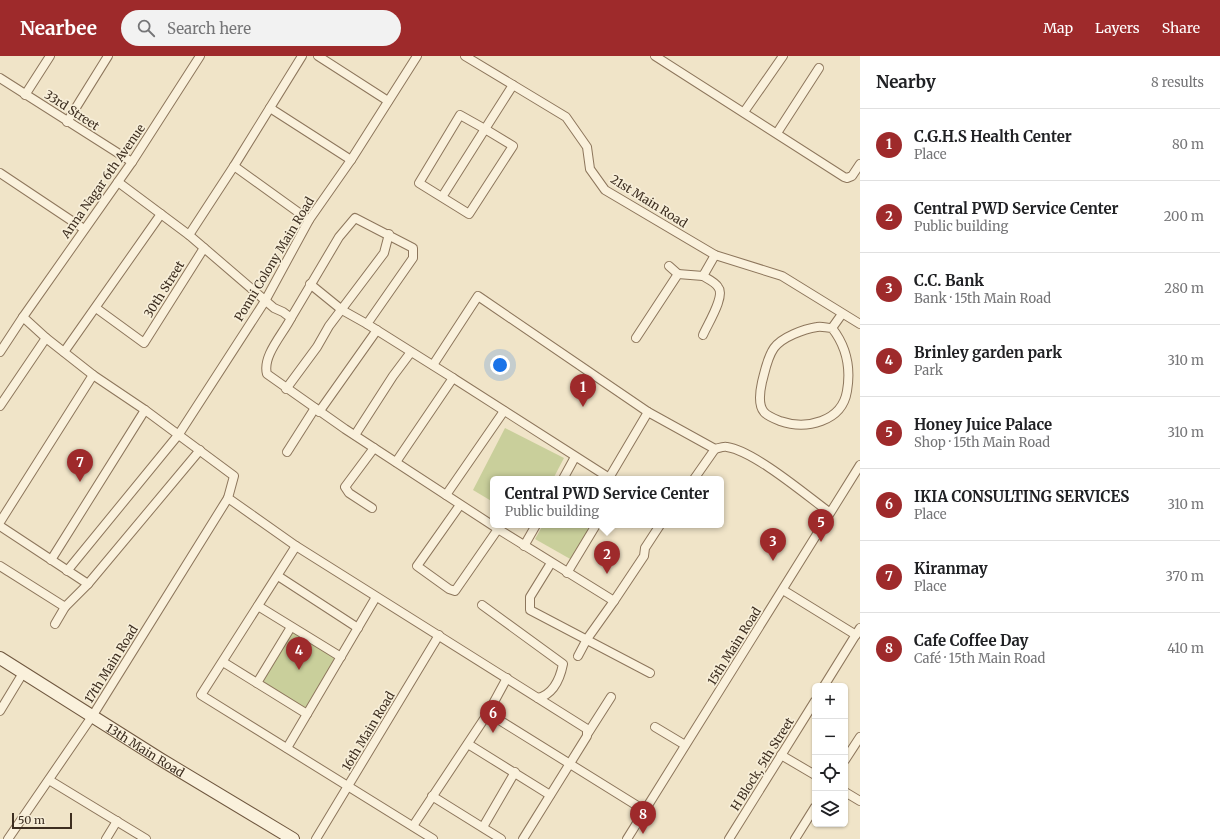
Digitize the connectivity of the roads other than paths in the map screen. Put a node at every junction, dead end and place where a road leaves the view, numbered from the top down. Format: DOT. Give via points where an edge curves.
graph roads {
  1 [pos="50,56"];
  2 [pos="108,56"];
  3 [pos="200,56"];
  4 [pos="302,56"];
  5 [pos="318,56"];
  6 [pos="417,56"];
  7 [pos="465,56"];
  8 [pos="656,56"];
  9 [pos="783,56"];
  10 [pos="819,68"];
  11 [pos="0,78"];
  12 [pos="513,85"];
  13 [pos="25,95"];
  14 [pos="388,101"];
  15 [pos="270,108"];
  16 [pos="744,112"];
  17 [pos="67,122"];
  18 [pos="485,129"];
  19 [pos="777,133"];
  20 [pos="351,160"];
  21 [pos="132,162"];
  22 [pos="860,164"];
  23 [pos="234,166"];
  24 [pos="0,173"];
  25 [pos="118,182"];
  26 [pos="442,197"];
  27 [pos="160,214"];
  28 [pos="309,220"];
  29 [pos="84,228"];
  30 [pos="389,234"];
  31 [pos="188,235"];
  32 [pos="204,248"];
  33 [pos="715,255"];
  34 [pos="669,266"];
  35 [pos="678,274"];
  36 [pos="703,276"];
  37 [pos="310,284"];
  38 [pos="265,301"];
  39 [pos="96,308"];
  40 [pos="342,310"];
  41 [pos="842,314"];
  42 [pos="23,317"];
  43 [pos="291,318"];
  44 [pos="367,324"];
  45 [pos="860,324"];
  46 [pos="832,328"];
  47 [pos="376,330"];
  48 [pos="703,335"];
  49 [pos="46,338"];
  50 [pos="636,338"];
  51 [pos="0,352"];
  52 [pos="64,352"];
  53 [pos="411,352"];
  54 [pos="433,365"];
  55 [pos="94,375"];
  56 [pos="453,378"];
  57 [pos="286,389"];
  58 [pos="0,406"];
  59 [pos="145,410"];
  60 [pos="317,410"];
  61 [pos="504,411"];
  62 [pos="648,412"];
  63 [pos="179,434"];
  64 [pos="358,437"];
  65 [pos="374,448"];
  66 [pos="715,449"];
  67 [pos="200,450"];
  68 [pos="287,452"];
  69 [pos="575,457"];
  70 [pos="396,462"];
  71 [pos="860,465"];
  72 [pos="564,476"];
  73 [pos="607,476"];
  74 [pos="611,476"];
  75 [pos="696,476"];
  76 [pos="446,495"];
  77 [pos="228,498"];
  78 [pos="460,505"];
  79 [pos="372,508"];
  80 [pos="830,512"];
  81 [pos="0,522"];
  82 [pos="490,524"];
  83 [pos="0,526"];
  84 [pos="534,528"];
  85 [pos="594,528"];
  86 [pos="658,528"];
  87 [pos="498,529"];
  88 [pos="296,546"];
  89 [pos="524,546"];
  90 [pos="51,560"];
  91 [pos="551,563"];
  92 [pos="0,566"];
  93 [pos="68,571"];
  94 [pos="567,573"];
  95 [pos="278,576"];
  96 [pos="88,584"];
  97 [pos="783,590"];
  98 [pos="376,597"];
  99 [pos="614,601"];
  100 [pos="482,605"];
  101 [pos="258,606"];
  102 [pos="65,607"];
  103 [pos="55,624"];
  104 [pos="291,627"];
  105 [pos="358,628"];
  106 [pos="858,632"];
  107 [pos="439,635"];
  108 [pos="586,639"];
  109 [pos="578,656"];
  110 [pos="341,657"];
  111 [pos="0,658"];
  112 [pos="222,662"];
  113 [pos="23,673"];
  114 [pos="650,673"];
  115 [pos="507,678"];
  116 [pos="256,683"];
  117 [pos="826,683"];
  118 [pos="611,697"];
  119 [pos="538,698"];
  120 [pos="812,706"];
  121 [pos="0,711"];
  122 [pos="488,713"];
  123 [pos="307,714"];
  124 [pos="93,716"];
  125 [pos="655,727"];
  126 [pos="588,733"];
  127 [pos="860,737"];
  128 [pos="468,744"];
  129 [pos="685,745"];
  130 [pos="286,748"];
  131 [pos="781,755"];
  132 [pos="848,755"];
  133 [pos="569,764"];
  134 [pos="515,772"];
  135 [pos="812,773"];
  136 [pos="49,780"];
  137 [pos="348,787"];
  138 [pos="848,794"];
  139 [pos="550,795"];
  140 [pos="432,796"];
  141 [pos="860,801"];
  142 [pos="644,810"];
  143 [pos="812,813"];
  144 [pos="117,821"];
  145 [pos="413,826"];
  146 [pos="483,827"];
  147 [pos="8,839"];
  148 [pos="106,839"];
  149 [pos="146,839"];
  150 [pos="292,839"];
  151 [pos="316,839"];
  152 [pos="433,839"];
  153 [pos="501,839"];
  154 [pos="523,839"];
  155 [pos="626,839"];
  156 [pos="729,839"];
  157 [pos="796,839"];
  1 -- 13 [label="street"];
  2 -- 17 [label="street"];
  3 -- 21 [label="street, Anna Nagar 6th Avenue"];
  4 -- 15 [label="street"];
  5 -- 14 [label="street"];
  6 -- 14 [label="street, Ponni Colony Main Road"];
  7 -- 12 [label="street, 21st Main Road"];
  8 -- 16 [label="street"];
  9 -- 16 [label="street"];
  10 -- 19 [label="street"];
  11 -- 13 [label="street, 33rd Street"];
  12 -- 18 [label="street"];
  12 -- 33 [label="street, 21st Main Road" via="566,117 587,147 590,169 604,190"];
  13 -- 17 [label="street, 33rd Street"];
  14 -- 20 [label="street, Ponni Colony Main Road"];
  15 -- 20 [label="street"];
  15 -- 23 [label="street"];
  16 -- 19 [label="street"];
  17 -- 21 [label="street, 33rd Street"];
  18 -- 26 [label="street"];
  18 -- 26 [label="street" via="460,115 419,183"];
  18 -- 26 [label="street" via="513,146 469,214"];
  19 -- 22 [label="street" via="846,178 852,176"];
  20 -- 28 [label="street, Ponni Colony Main Road"];
  21 -- 25 [label="street, Anna Nagar 6th Avenue"];
  23 -- 28 [label="street"];
  23 -- 31 [label="street"];
  24 -- 29 [label="street"];
  25 -- 27 [label="street"];
  25 -- 29 [label="street, Anna Nagar 6th Avenue"];
  27 -- 31 [label="street"];
  27 -- 39 [label="street"];
  28 -- 38 [label="street, Ponni Colony Main Road"];
  29 -- 42 [label="street, Anna Nagar 6th Avenue"];
  30 -- 37 [label="street" via="355,218 339,237"];
  30 -- 40 [label="street" via="384,253"];
  30 -- 44 [label="street" via="413,248 413,258"];
  31 -- 32 [label="street"];
  32 -- 38 [label="street"];
  32 -- 39 [label="street, 30th Street" via="144,343"];
  33 -- 36 [label="street"];
  33 -- 41 [label="street, 21st Main Road" via="782,276"];
  34 -- 35 [label="street"];
  35 -- 36 [label="street"];
  35 -- 50 [label="street"];
  36 -- 48 [label="street" via="718,286 721,292 720,300"];
  37 -- 40 [label="street"];
  37 -- 43 [label="street"];
  38 -- 43 [label="street"];
  38 -- 63 [label="street, Ponni Colony Main Road"];
  39 -- 52 [label="street"];
  40 -- 44 [label="street"];
  40 -- 57 [label="street"];
  41 -- 45 [label="street, 21st Main Road"];
  41 -- 46 [label="street"];
  42 -- 49 [label="street"];
  42 -- 51 [label="street, Anna Nagar 6th Avenue"];
  43 -- 57 [label="street" via="270,351 266,370 267,374"];
  44 -- 47 [label="street"];
  46 -- 46 [label="street" via="845,347 849,378 842,405 834,415 822,422 798,425 774,419 764,412 760,404 761,387 768,360 775,347 784,339 806,330 818,326"];
  47 -- 53 [label="street"];
  47 -- 60 [label="street"];
  49 -- 52 [label="street"];
  49 -- 58 [label="street"];
  52 -- 55 [label="street"];
  53 -- 54 [label="street"];
  53 -- 64 [label="street" via="393,376"];
  54 -- 56 [label="street"];
  54 -- 62 [label="street" via="478,296"];
  55 -- 59 [label="street"];
  55 -- 81 [label="street"];
  56 -- 61 [label="street"];
  56 -- 70 [label="street"];
  57 -- 60 [label="street"];
  59 -- 63 [label="street"];
  59 -- 90 [label="street"];
  60 -- 64 [label="street"];
  60 -- 68 [label="street"];
  61 -- 69 [label="street"];
  61 -- 76 [label="street"];
  62 -- 66 [label="street"];
  62 -- 74 [label="street"];
  63 -- 67 [label="street"];
  63 -- 93 [label="street, Ponni Colony Main Road"];
  64 -- 65 [label="street"];
  65 -- 70 [label="street"];
  65 -- 79 [label="street" via="345,487 349,493"];
  66 -- 75 [label="street"];
  66 -- 80 [label="street" via="726,446 741,451"];
  67 -- 77 [label="street, 17th Main Road" via="234,476"];
  67 -- 96 [label="street"];
  69 -- 72 [label="street"];
  69 -- 73 [label="street"];
  70 -- 76 [label="street"];
  71 -- 80 [label="street, 15th Main Road"];
  76 -- 78 [label="street"];
  77 -- 88 [label="street"];
  77 -- 124 [label="street, 17th Main Road"];
  78 -- 82 [label="street"];
  78 -- 87 [label="street" via="417,566 449,589 455,591"];
  80 -- 97 [label="street, 15th Main Road"];
  83 -- 90 [label="street"];
  84 -- 89 [label="street"];
  85 -- 94 [label="street"];
  86 -- 99 [label="street" via="645,548 640,562"];
  87 -- 89 [label="street"];
  88 -- 95 [label="street"];
  88 -- 98 [label="street"];
  89 -- 91 [label="street"];
  90 -- 93 [label="street"];
  91 -- 94 [label="street"];
  91 -- 108 [label="street" via="530,597 530,610"];
  92 -- 102 [label="street"];
  93 -- 96 [label="street"];
  94 -- 99 [label="street"];
  95 -- 101 [label="street"];
  95 -- 105 [label="street"];
  96 -- 102 [label="street"];
  97 -- 106 [label="street"];
  97 -- 129 [label="street, 15th Main Road"];
  98 -- 105 [label="street"];
  98 -- 107 [label="street"];
  99 -- 108 [label="street"];
  100 -- 119 [label="street" via="563,664 560,679 546,696"];
  101 -- 104 [label="street"];
  101 -- 112 [label="street"];
  102 -- 103 [label="street"];
  104 -- 110 [label="street"];
  104 -- 116 [label="street"];
  105 -- 110 [label="street"];
  106 -- 117 [label="street"];
  107 -- 115 [label="street"];
  107 -- 137 [label="street, 16th Main Road"];
  108 -- 109 [label="street"];
  108 -- 114 [label="street"];
  110 -- 123 [label="street"];
  111 -- 113 [label="street, 13th Main Road"];
  112 -- 116 [label="street"];
  112 -- 130 [label="street" via="201,695"];
  113 -- 121 [label="street"];
  113 -- 124 [label="street, 13th Main Road"];
  115 -- 119 [label="street"];
  115 -- 122 [label="street"];
  116 -- 123 [label="street"];
  118 -- 126 [label="street"];
  119 -- 126 [label="street" via="584,727"];
  120 -- 131 [label="street, H Block, 5th Street"];
  122 -- 128 [label="street"];
  122 -- 133 [label="street"];
  123 -- 130 [label="street"];
  124 -- 136 [label="street, 17th Main Road"];
  124 -- 150 [label="street, 13th Main Road"];
  125 -- 129 [label="street"];
  126 -- 133 [label="street"];
  127 -- 132 [label="street"];
  128 -- 134 [label="street"];
  128 -- 140 [label="street"];
  129 -- 142 [label="street, 15th Main Road"];
  130 -- 137 [label="street"];
  131 -- 135 [label="street"];
  131 -- 156 [label="street, H Block, 5th Street"];
  133 -- 139 [label="street"];
  133 -- 142 [label="street"];
  134 -- 139 [label="street"];
  134 -- 146 [label="street"];
  136 -- 144 [label="street"];
  136 -- 147 [label="street, 17th Main Road"];
  137 -- 145 [label="street"];
  137 -- 151 [label="street, 16th Main Road"];
  138 -- 141 [label="street"];
  139 -- 154 [label="street"];
  140 -- 145 [label="street"];
  140 -- 146 [label="street"];
  142 -- 155 [label="street, 15th Main Road"];
  143 -- 157 [label="street"];
  144 -- 148 [label="street"];
  144 -- 149 [label="street"];
  145 -- 152 [label="street"];
  146 -- 153 [label="street"];
}
